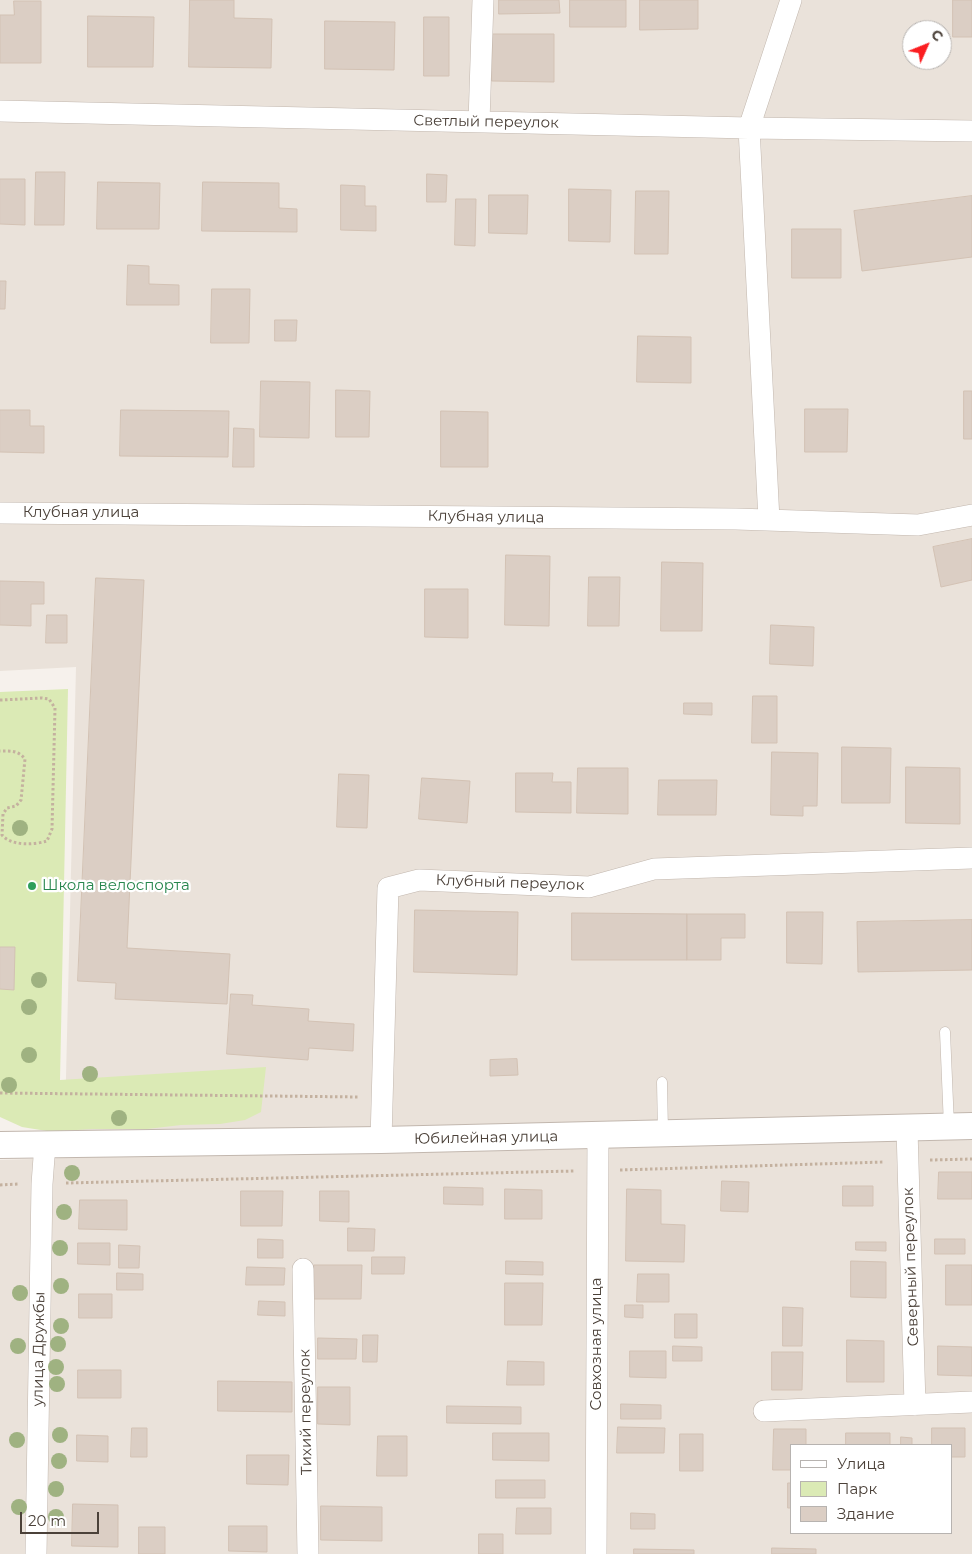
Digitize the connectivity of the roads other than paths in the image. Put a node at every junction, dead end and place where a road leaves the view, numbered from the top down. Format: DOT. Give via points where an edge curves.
graph roads {
  1 [pos="483,0"];
  2 [pos="791,0"];
  3 [pos="0,111"];
  4 [pos="479,122"];
  5 [pos="749,128"];
  6 [pos="972,131"];
  7 [pos="0,513"];
  8 [pos="972,515"];
  9 [pos="769,520"];
  10 [pos="972,858"];
  11 [pos="946,1032"];
  12 [pos="662,1082"];
  13 [pos="960,1127"];
  14 [pos="907,1129"];
  15 [pos="662,1133"];
  16 [pos="598,1135"];
  17 [pos="381,1140"];
  18 [pos="44,1144"];
  19 [pos="0,1145"];
  20 [pos="303,1270"];
  21 [pos="972,1402"];
  22 [pos="915,1404"];
  23 [pos="764,1410"];
  24 [pos="36,1554"];
  25 [pos="308,1554"];
  26 [pos="596,1554"];
  1 -- 4 [label="street"];
  2 -- 5 [label="street"];
  3 -- 4 [label="street, Светлый переулок"];
  4 -- 5 [label="street, Светлый переулок"];
  5 -- 6 [label="street, Светлый переулок"];
  5 -- 9 [label="street"];
  7 -- 9 [label="street, Клубная улица"];
  8 -- 9 [label="street, Клубная улица" via="918,524"];
  10 -- 17 [label="street, Клубный переулок" via="654,869 589,887 419,880 388,888"];
  11 -- 13 [label="lane"];
  12 -- 15 [label="lane"];
  13 -- 14 [label="street, Юбилейная улица"];
  14 -- 15 [label="street, Юбилейная улица"];
  14 -- 22 [label="street, Северный переулок"];
  15 -- 16 [label="street, Юбилейная улица"];
  16 -- 17 [label="street, Юбилейная улица"];
  16 -- 26 [label="street, Совхозная улица"];
  17 -- 18 [label="street, Юбилейная улица"];
  18 -- 19 [label="street, Юбилейная улица"];
  18 -- 24 [label="street, улица Дружбы"];
  20 -- 25 [label="street, Тихий переулок"];
  21 -- 22 [label="street"];
  22 -- 23 [label="street"];
}
